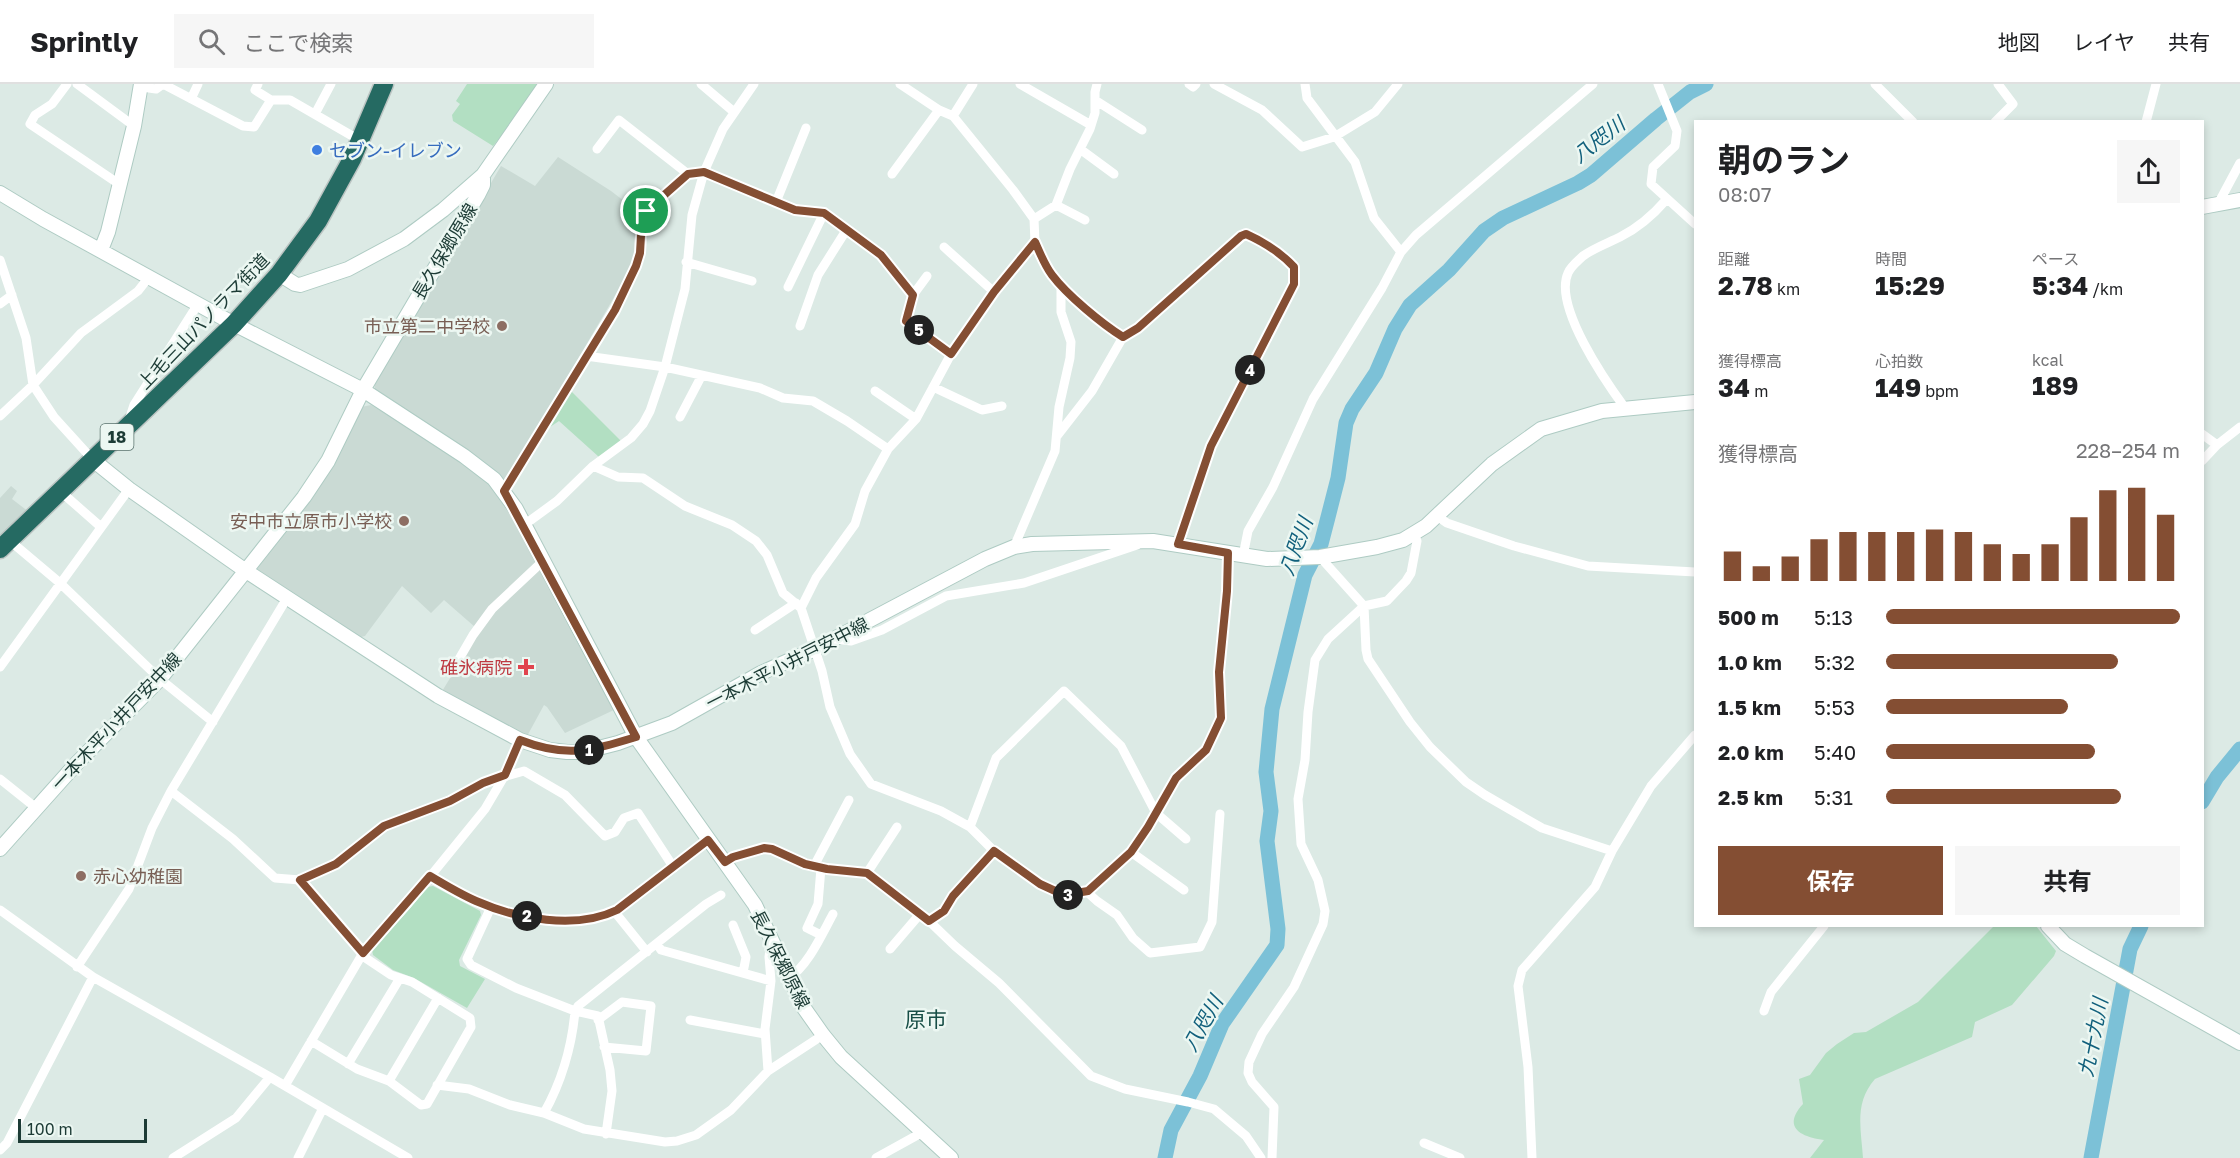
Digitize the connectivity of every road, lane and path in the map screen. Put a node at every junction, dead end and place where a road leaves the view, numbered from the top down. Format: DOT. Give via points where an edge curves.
graph roads {
  1 [pos="67,84"];
  2 [pos="77,84"];
  3 [pos="163,84"];
  4 [pos="198,84"];
  5 [pos="258,84"];
  6 [pos="330,84"];
  7 [pos="384,84"];
  8 [pos="546,84"];
  9 [pos="701,84"];
  10 [pos="754,84"];
  11 [pos="900,84"];
  12 [pos="973,84"];
  13 [pos="1020,84"];
  14 [pos="1097,84"];
  15 [pos="1189,84"];
  16 [pos="1196,84"];
  17 [pos="1214,84"];
  18 [pos="1305,84"];
  19 [pos="1398,84"];
  20 [pos="1593,84"];
  21 [pos="1875,84"];
  22 [pos="1998,84"];
  23 [pos="2156,84"];
  24 [pos="141,85"];
  25 [pos="1660,85"];
  26 [pos="916,88"];
  27 [pos="191,99"];
  28 [pos="271,100"];
  29 [pos="1095,100"];
  30 [pos="939,110"];
  31 [pos="734,112"];
  32 [pos="315,114"];
  33 [pos="952,116"];
  34 [pos="1911,120"];
  35 [pos="1997,120"];
  36 [pos="2146,120"];
  37 [pos="1091,125"];
  38 [pos="134,126"];
  39 [pos="806,128"];
  40 [pos="1142,130"];
  41 [pos="1337,135"];
  42 [pos="361,141"];
  43 [pos="597,149"];
  44 [pos="1080,149"];
  45 [pos="2240,163"];
  46 [pos="704,172"];
  47 [pos="688,174"];
  48 [pos="892,174"];
  49 [pos="1114,174"];
  50 [pos="483,175"];
  51 [pos="119,184"];
  52 [pos="0,193"];
  53 [pos="1666,200"];
  54 [pos="2240,200"];
  55 [pos="776,202"];
  56 [pos="2218,204"];
  57 [pos="1056,205"];
  58 [pos="2204,207"];
  59 [pos="824,213"];
  60 [pos="1034,219"];
  61 [pos="1085,220"];
  62 [pos="1694,223"];
  63 [pos="847,229"];
  64 [pos="1035,242"];
  65 [pos="944,247"];
  66 [pos="101,250"];
  67 [pos="1401,252"];
  68 [pos="0,260"];
  69 [pos="686,262"];
  70 [pos="279,274"];
  71 [pos="927,276"];
  72 [pos="149,277"];
  73 [pos="752,281"];
  74 [pos="1061,286"];
  75 [pos="789,287"];
  76 [pos="994,292"];
  77 [pos="913,295"];
  78 [pos="12,296"];
  79 [pos="0,304"];
  80 [pos="198,304"];
  81 [pos="234,324"];
  82 [pos="800,326"];
  83 [pos="1123,337"];
  84 [pos="951,354"];
  85 [pos="586,356"];
  86 [pos="665,367"];
  87 [pos="702,375"];
  88 [pos="33,386"];
  89 [pos="933,387"];
  90 [pos="363,390"];
  91 [pos="875,391"];
  92 [pos="1694,402"];
  93 [pos="1002,406"];
  94 [pos="1625,408"];
  95 [pos="0,417"];
  96 [pos="680,417"];
  97 [pos="916,419"];
  98 [pos="134,420"];
  99 [pos="2240,427"];
  100 [pos="2204,435"];
  101 [pos="1057,436"];
  102 [pos="2217,445"];
  103 [pos="888,449"];
  104 [pos="2204,459"];
  105 [pos="93,460"];
  106 [pos="593,466"];
  107 [pos="129,489"];
  108 [pos="60,491"];
  109 [pos="504,491"];
  110 [pos="1437,516"];
  111 [pos="524,525"];
  112 [pos="101,527"];
  113 [pos="1414,533"];
  114 [pos="1148,541"];
  115 [pos="1178,544"];
  116 [pos="4,545"];
  117 [pos="1014,547"];
  118 [pos="1228,553"];
  119 [pos="1243,556"];
  120 [pos="1320,557"];
  121 [pos="543,561"];
  122 [pos="246,571"];
  123 [pos="1694,573"];
  124 [pos="60,583"];
  125 [pos="287,598"];
  126 [pos="799,606"];
  127 [pos="1364,606"];
  128 [pos="755,630"];
  129 [pos="835,638"];
  130 [pos="814,649"];
  131 [pos="455,666"];
  132 [pos="0,667"];
  133 [pos="160,679"];
  134 [pos="213,722"];
  135 [pos="1694,736"];
  136 [pos="636,737"];
  137 [pos="520,740"];
  138 [pos="505,775"];
  139 [pos="0,779"];
  140 [pos="171,791"];
  141 [pos="849,800"];
  142 [pos="35,807"];
  143 [pos="1156,813"];
  144 [pos="1220,814"];
  145 [pos="897,827"];
  146 [pos="970,827"];
  147 [pos="1186,839"];
  148 [pos="708,840"];
  149 [pos="0,849"];
  150 [pos="994,851"];
  151 [pos="1612,851"];
  152 [pos="1131,852"];
  153 [pos="725,862"];
  154 [pos="818,867"];
  155 [pos="674,868"];
  156 [pos="867,873"];
  157 [pos="430,876"];
  158 [pos="300,880"];
  159 [pos="1184,890"];
  160 [pos="1088,891"];
  161 [pos="721,895"];
  162 [pos="491,907"];
  163 [pos="0,910"];
  164 [pos="614,911"];
  165 [pos="833,914"];
  166 [pos="920,914"];
  167 [pos="929,921"];
  168 [pos="733,925"];
  169 [pos="1823,927"];
  170 [pos="2049,927"];
  171 [pos="821,935"];
  172 [pos="771,941"];
  173 [pos="657,944"];
  174 [pos="890,950"];
  175 [pos="647,952"];
  176 [pos="363,953"];
  177 [pos="77,967"];
  178 [pos="743,973"];
  179 [pos="93,977"];
  180 [pos="789,977"];
  181 [pos="400,978"];
  182 [pos="771,981"];
  183 [pos="438,998"];
  184 [pos="575,1011"];
  185 [pos="1764,1011"];
  186 [pos="598,1020"];
  187 [pos="690,1020"];
  188 [pos="765,1034"];
  189 [pos="823,1035"];
  190 [pos="311,1041"];
  191 [pos="2240,1043"];
  192 [pos="604,1047"];
  193 [pos="348,1064"];
  194 [pos="768,1071"];
  195 [pos="270,1077"];
  196 [pos="389,1081"];
  197 [pos="286,1084"];
  198 [pos="437,1085"];
  199 [pos="323,1108"];
  200 [pos="544,1113"];
  201 [pos="923,1132"];
  202 [pos="606,1134"];
  203 [pos="1424,1143"];
  204 [pos="0,1150"];
  205 [pos="173,1158"];
  206 [pos="298,1158"];
  207 [pos="408,1158"];
  208 [pos="876,1158"];
  209 [pos="951,1158"];
  210 [pos="1261,1158"];
  211 [pos="1272,1158"];
  212 [pos="1460,1158"];
  213 [pos="1532,1158"];
  1 -- 51 [label="street" via="30,124"];
  2 -- 38 [label="street"];
  3 -- 24 [label="street" via="156,89"];
  3 -- 27 [label="street"];
  4 -- 27 [label="street"];
  5 -- 28 [label="street" via="255,90"];
  6 -- 32 [label="street"];
  7 -- 42 [label="highway, 上毛三山パノラマ街道 / 18"];
  8 -- 50 [label="main road, 長久保郷原線"];
  9 -- 31 [label="street"];
  10 -- 31 [label="street"];
  11 -- 26 [label="street"];
  12 -- 33 [label="street"];
  13 -- 37 [label="street"];
  14 -- 29 [label="street"];
  15 -- 16 [label="street"];
  17 -- 41 [label="street" via="1262,110 1302,147"];
  18 -- 41 [label="street" via="1307,98"];
  19 -- 41 [label="street" via="1375,112"];
  20 -- 67 [label="street"];
  21 -- 34 [label="street"];
  22 -- 35 [label="street" via="2013,104"];
  23 -- 36 [label="street"];
  24 -- 38 [label="main road"];
  25 -- 53 [label="street" via="1677,131 1675,146 1653,167 1651,184"];
  26 -- 30 [label="street"];
  27 -- 28 [label="street" via="254,128"];
  28 -- 32 [label="street" via="290,100"];
  29 -- 37 [label="street"];
  29 -- 40 [label="street"];
  30 -- 33 [label="street"];
  30 -- 48 [label="street"];
  31 -- 46 [label="street"];
  32 -- 42 [label="street"];
  33 -- 60 [label="street"];
  37 -- 44 [label="street"];
  38 -- 51 [label="main road"];
  39 -- 55 [label="street"];
  41 -- 67 [label="street" via="1355,162 1374,218"];
  42 -- 70 [label="highway, 上毛三山パノラマ街道 / 18" via="318,221"];
  43 -- 47 [label="street" via="619,120"];
  44 -- 49 [label="street"];
  44 -- 57 [label="street"];
  45 -- 56 [label="street"];
  46 -- 47 [label="street"];
  46 -- 55 [label="street"];
  46 -- 69 [label="street" via="692,215"];
  47 -- 85 [label="street" via="642,218 636,266 615,310"];
  50 -- 70 [label="main road" via="404,239 348,269 300,285"];
  50 -- 90 [label="main road, 長久保郷原線" via="478,195"];
  51 -- 66 [label="main road"];
  52 -- 66 [label="main road, 長久保郷原線"];
  53 -- 62 [label="street"];
  53 -- 94 [label="street" via="1624,236 1586,254 1574,265 1565,285 1587,351"];
  54 -- 56 [label="main road"];
  55 -- 59 [label="street" via="795,210"];
  56 -- 58 [label="main road"];
  57 -- 60 [label="street"];
  57 -- 61 [label="street"];
  59 -- 63 [label="street"];
  59 -- 75 [label="street"];
  60 -- 64 [label="street"];
  63 -- 77 [label="street" via="881,255"];
  63 -- 82 [label="street" via="818,275"];
  64 -- 74 [label="street"];
  64 -- 76 [label="street"];
  65 -- 76 [label="street"];
  66 -- 72 [label="main road, 長久保郷原線"];
  67 -- 119 [label="street" via="1313,399 1274,487 1248,531"];
  68 -- 78 [label="street"];
  69 -- 73 [label="street"];
  69 -- 86 [label="street" via="685,289"];
  70 -- 81 [label="highway, 上毛三山パノラマ街道 / 18"];
  71 -- 77 [label="street"];
  72 -- 80 [label="main road, 長久保郷原線"];
  72 -- 88 [label="street" via="138,291 81,333"];
  74 -- 83 [label="street"];
  74 -- 101 [label="street" via="1062,312 1071,342"];
  76 -- 84 [label="street"];
  77 -- 84 [label="street" via="906,321"];
  78 -- 79 [label="street"];
  78 -- 88 [label="street" via="26,338"];
  80 -- 81 [label="main road, 長久保郷原線"];
  80 -- 98 [label="street" via="134,405 130,417"];
  81 -- 90 [label="main road, 長久保郷原線"];
  81 -- 98 [label="highway, 上毛三山パノラマ街道 / 18"];
  83 -- 101 [label="street" via="1092,391"];
  83 -- 115 [label="street" via="1246,234 1262,241 1294,267 1294,284 1287,300 1211,446"];
  84 -- 89 [label="street"];
  85 -- 86 [label="street"];
  85 -- 109 [label="street"];
  86 -- 87 [label="street"];
  86 -- 106 [label="street" via="643,424 631,438"];
  87 -- 96 [label="street"];
  87 -- 103 [label="street" via="760,388 783,398 813,401"];
  88 -- 95 [label="street"];
  88 -- 105 [label="street" via="54,417"];
  89 -- 93 [label="street" via="982,410"];
  89 -- 97 [label="street"];
  90 -- 109 [label="main road, 長久保郷原線" via="464,456"];
  90 -- 122 [label="main road, 長久保郷原線" via="328,461"];
  91 -- 97 [label="street"];
  92 -- 94 [label="main road, 一本木平小井戸安中線"];
  94 -- 110 [label="main road, 一本木平小井戸安中線" via="1592,413 1541,429 1492,465"];
  97 -- 103 [label="street"];
  98 -- 105 [label="highway, 上毛三山パノラマ街道 / 18"];
  99 -- 102 [label="street"];
  100 -- 102 [label="street"];
  101 -- 117 [label="street" via="1052,461"];
  102 -- 104 [label="street"];
  103 -- 126 [label="street" via="865,491 855,524"];
  105 -- 107 [label="main road"];
  105 -- 108 [label="highway, 上毛三山パノラマ街道 / 18"];
  106 -- 111 [label="street" via="557,501"];
  106 -- 126 [label="street" via="618,477 643,478 685,506 732,525 756,541 783,593"];
  107 -- 112 [label="street"];
  107 -- 122 [label="main road"];
  108 -- 112 [label="street"];
  108 -- 116 [label="highway, 上毛三山パノラマ街道 / 18"];
  109 -- 111 [label="main road, 長久保郷原線"];
  110 -- 113 [label="main road, 一本木平小井戸安中線"];
  110 -- 123 [label="street" via="1514,546 1588,566"];
  111 -- 121 [label="main road, 長久保郷原線"];
  112 -- 124 [label="street"];
  113 -- 120 [label="main road, 一本木平小井戸安中線" via="1377,547"];
  113 -- 127 [label="street" via="1417,541 1406,581 1387,601"];
  114 -- 115 [label="main road, 一本木平小井戸安中線"];
  114 -- 117 [label="main road, 一本木平小井戸安中線"];
  114 -- 129 [label="street" via="1024,583 946,596 882,630 851,641"];
  115 -- 118 [label="main road, 一本木平小井戸安中線"];
  116 -- 124 [label="street"];
  117 -- 129 [label="main road, 一本木平小井戸安中線"];
  118 -- 119 [label="main road, 一本木平小井戸安中線"];
  118 -- 143 [label="street" via="1219,672 1221,718 1206,750 1176,778"];
  119 -- 120 [label="main road, 一本木平小井戸安中線"];
  120 -- 127 [label="street"];
  121 -- 131 [label="street" via="492,609"];
  121 -- 136 [label="main road, 長久保郷原線"];
  122 -- 125 [label="main road, 一本木平小井戸安中線"];
  122 -- 133 [label="main road, 一本木平小井戸安中線"];
  124 -- 132 [label="street"];
  124 -- 133 [label="street"];
  125 -- 134 [label="street"];
  125 -- 137 [label="main road, 一本木平小井戸安中線" via="438,696"];
  126 -- 128 [label="street"];
  126 -- 130 [label="street"];
  127 -- 151 [label="street" via="1368,659 1430,747 1466,782 1542,828"];
  127 -- 211 [label="street" via="1328,639 1315,660 1298,799 1301,844 1318,880 1325,911 1323,924 1294,987 1249,1062 1251,1082 1274,1107"];
  129 -- 130 [label="main road, 一本木平小井戸安中線"];
  130 -- 136 [label="main road, 一本木平小井戸安中線" via="761,673 672,723"];
  130 -- 146 [label="street" via="830,707 850,754 871,784 941,811"];
  133 -- 134 [label="street"];
  133 -- 142 [label="main road, 一本木平小井戸安中線"];
  134 -- 140 [label="street"];
  135 -- 151 [label="street" via="1651,786"];
  136 -- 137 [label="main road, 一本木平小井戸安中線" via="583,752 550,750"];
  136 -- 148 [label="main road, 長久保郷原線"];
  137 -- 138 [label="street"];
  138 -- 155 [label="street" via="525,771 565,795 605,836 615,832 624,818 638,813"];
  138 -- 157 [label="street" via="485,810"];
  138 -- 158 [label="street" via="384,826 336,864"];
  139 -- 142 [label="street"];
  140 -- 158 [label="street" via="233,839 274,878"];
  140 -- 177 [label="street" via="129,889"];
  141 -- 154 [label="street"];
  142 -- 149 [label="main road, 一本木平小井戸安中線"];
  143 -- 146 [label="street" via="1121,746 1064,691 996,758"];
  143 -- 147 [label="street"];
  143 -- 152 [label="street"];
  144 -- 160 [label="street" via="1212,922 1200,947 1150,953 1133,938 1117,915"];
  145 -- 156 [label="street"];
  146 -- 150 [label="street"];
  148 -- 153 [label="main road, 長久保郷原線"];
  148 -- 155 [label="street"];
  150 -- 160 [label="street" via="1040,884 1064,895"];
  150 -- 167 [label="street" via="944,911"];
  151 -- 213 [label="street" via="1595,887 1522,970 1518,986 1528,1067"];
  152 -- 159 [label="street"];
  152 -- 160 [label="street"];
  153 -- 154 [label="street" via="764,848"];
  153 -- 172 [label="main road, 長久保郷原線" via="755,905"];
  154 -- 156 [label="street"];
  154 -- 171 [label="street" via="818,904 807,928"];
  155 -- 164 [label="street"];
  156 -- 166 [label="street"];
  157 -- 162 [label="street"];
  157 -- 176 [label="street"];
  158 -- 176 [label="street"];
  161 -- 173 [label="street"];
  162 -- 164 [label="street" via="573,922"];
  162 -- 184 [label="street" via="467,959 471,965"];
  163 -- 177 [label="street"];
  164 -- 175 [label="street"];
  165 -- 171 [label="street"];
  166 -- 167 [label="street"];
  166 -- 174 [label="street"];
  167 -- 210 [label="street" via="999,983 1091,1076 1125,1089 1214,1109 1246,1136"];
  168 -- 178 [label="street" via="746,957"];
  169 -- 185 [label="street" via="1771,993"];
  170 -- 191 [label="main road" via="2065,944"];
  171 -- 180 [label="street" via="796,974"];
  172 -- 180 [label="main road, 長久保郷原線"];
  172 -- 182 [label="street"];
  173 -- 175 [label="street"];
  173 -- 178 [label="street" via="661,950"];
  175 -- 184 [label="street"];
  176 -- 181 [label="street"];
  176 -- 190 [label="street"];
  177 -- 179 [label="street"];
  178 -- 182 [label="street"];
  179 -- 195 [label="street"];
  179 -- 204 [label="street" via="8,1143"];
  180 -- 189 [label="main road, 長久保郷原線"];
  181 -- 183 [label="street"];
  181 -- 193 [label="street"];
  182 -- 188 [label="street"];
  183 -- 196 [label="street"];
  183 -- 198 [label="street" via="470,1018 471,1027"];
  184 -- 186 [label="street" via="598,1016"];
  184 -- 200 [label="street" via="564,1068"];
  186 -- 192 [label="street"];
  186 -- 192 [label="street" via="622,1002 651,1006 646,1051"];
  187 -- 188 [label="street"];
  188 -- 194 [label="street"];
  189 -- 194 [label="street"];
  189 -- 201 [label="main road, 長久保郷原線" via="865,1080"];
  190 -- 193 [label="street"];
  190 -- 197 [label="street"];
  192 -- 202 [label="street" via="612,1091"];
  193 -- 196 [label="street"];
  194 -- 202 [label="street" via="731,1110 686,1139 665,1142"];
  195 -- 197 [label="street"];
  195 -- 205 [label="street" via="236,1118"];
  196 -- 198 [label="street" via="421,1105 426,1104"];
  197 -- 199 [label="street"];
  198 -- 200 [label="street" via="469,1089"];
  199 -- 206 [label="street"];
  199 -- 207 [label="street"];
  200 -- 202 [label="street"];
  201 -- 208 [label="street"];
  201 -- 209 [label="main road, 長久保郷原線"];
  203 -- 212 [label="street"];
}
